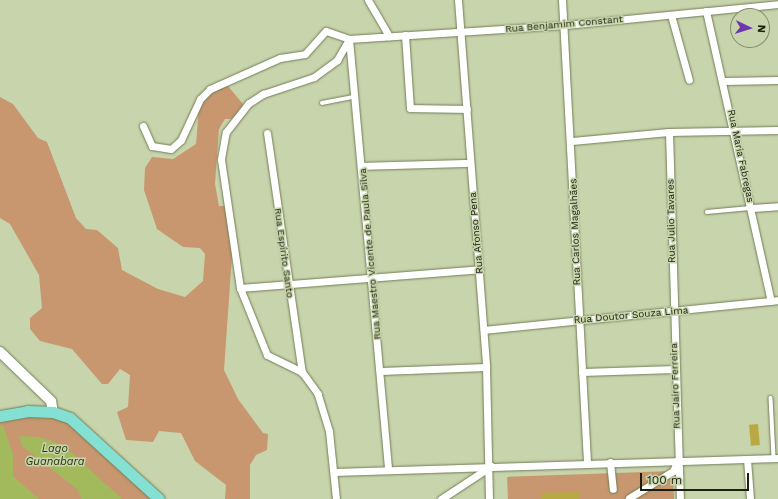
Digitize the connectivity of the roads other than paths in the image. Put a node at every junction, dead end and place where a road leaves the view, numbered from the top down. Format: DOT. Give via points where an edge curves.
graph roads {
  1 [pos="368,0"];
  2 [pos="458,0"];
  3 [pos="562,0"];
  4 [pos="778,4"];
  5 [pos="706,11"];
  6 [pos="672,15"];
  7 [pos="565,25"];
  8 [pos="461,32"];
  9 [pos="405,35"];
  10 [pos="389,36"];
  11 [pos="348,39"];
  12 [pos="689,80"];
  13 [pos="724,80"];
  14 [pos="778,80"];
  15 [pos="354,97"];
  16 [pos="322,103"];
  17 [pos="467,109"];
  18 [pos="143,126"];
  19 [pos="778,130"];
  20 [pos="736,131"];
  21 [pos="669,132"];
  22 [pos="267,133"];
  23 [pos="572,141"];
  24 [pos="470,163"];
  25 [pos="361,166"];
  26 [pos="778,206"];
  27 [pos="752,208"];
  28 [pos="707,212"];
  29 [pos="479,269"];
  30 [pos="372,278"];
  31 [pos="289,285"];
  32 [pos="240,288"];
  33 [pos="775,301"];
  34 [pos="673,311"];
  35 [pos="578,320"];
  36 [pos="484,330"];
  37 [pos="0,352"];
  38 [pos="486,367"];
  39 [pos="675,369"];
  40 [pos="381,371"];
  41 [pos="302,372"];
  42 [pos="582,372"];
  43 [pos="771,398"];
  44 [pos="53,412"];
  45 [pos="0,416"];
  46 [pos="776,458"];
  47 [pos="747,459"];
  48 [pos="678,461"];
  49 [pos="610,462"];
  50 [pos="587,463"];
  51 [pos="491,466"];
  52 [pos="388,469"];
  53 [pos="334,472"];
  54 [pos="613,489"];
  55 [pos="629,498"];
  56 [pos="159,499"];
  57 [pos="336,499"];
  58 [pos="441,499"];
  59 [pos="489,499"];
  60 [pos="680,499"];
  61 [pos="750,499"];
  1 -- 10 [label="street"];
  2 -- 8 [label="street, Rua Afonso Pena"];
  3 -- 7 [label="street, Rua Carlos Magalhães"];
  4 -- 5 [label="street, Rua Benjamim Constant"];
  5 -- 6 [label="street, Rua Benjamim Constant"];
  5 -- 13 [label="street, Rua Maria Fabregas"];
  6 -- 7 [label="street, Rua Benjamim Constant"];
  6 -- 12 [label="street"];
  7 -- 8 [label="street, Rua Benjamim Constant"];
  7 -- 23 [label="street, Rua Carlos Magalhães"];
  8 -- 9 [label="street, Rua Benjamim Constant"];
  8 -- 17 [label="street, Rua Afonso Pena"];
  9 -- 10 [label="street, Rua Benjamim Constant"];
  9 -- 17 [label="street" via="410,108"];
  10 -- 11 [label="street, Rua Benjamim Constant"];
  11 -- 15 [label="street, Rua Maestro Vicente de Paula Silva"];
  11 -- 18 [label="street" via="326,31 305,54 280,58 210,89 200,99 181,140 171,149 152,146"];
  11 -- 32 [label="street" via="327,68 314,77 263,94 239,113 226,132 221,159"];
  13 -- 14 [label="street"];
  13 -- 20 [label="street, Rua Maria Fabregas"];
  15 -- 16 [label="lane"];
  15 -- 25 [label="street, Rua Maestro Vicente de Paula Silva"];
  17 -- 24 [label="street, Rua Afonso Pena"];
  19 -- 20 [label="street"];
  20 -- 21 [label="street"];
  20 -- 27 [label="street, Rua Maria Fabregas"];
  21 -- 23 [label="street"];
  21 -- 34 [label="street, Rua Julio Tavares"];
  22 -- 31 [label="street, Rua Espírito Santo"];
  23 -- 35 [label="street, Rua Carlos Magalhães"];
  24 -- 25 [label="street"];
  24 -- 29 [label="street, Rua Afonso Pena"];
  25 -- 30 [label="street, Rua Maestro Vicente de Paula Silva"];
  26 -- 27 [label="street"];
  27 -- 28 [label="lane"];
  27 -- 33 [label="street, Rua Maria Fabregas"];
  29 -- 30 [label="street"];
  29 -- 36 [label="street, Rua Afonso Pena"];
  30 -- 31 [label="street"];
  30 -- 40 [label="street, Rua Maestro Vicente de Paula Silva"];
  31 -- 32 [label="street"];
  31 -- 41 [label="street, Rua Espírito Santo"];
  32 -- 41 [label="street" via="267,355"];
  33 -- 34 [label="street, Rua Doutor Souza Lima"];
  34 -- 35 [label="street, Rua Doutor Souza Lima"];
  34 -- 39 [label="street, Rua Jairo Ferreira"];
  35 -- 36 [label="street, Rua Doutor Souza Lima"];
  35 -- 42 [label="street, Rua Carlos Magalhães"];
  36 -- 38 [label="street, Rua Afonso Pena"];
  37 -- 44 [label="street" via="51,401"];
  38 -- 40 [label="street"];
  38 -- 51 [label="street, Rua Afonso Pena"];
  39 -- 42 [label="street"];
  39 -- 48 [label="street, Rua Jairo Ferreira"];
  40 -- 52 [label="street, Rua Maestro Vicente de Paula Silva"];
  41 -- 53 [label="street" via="322,402"];
  42 -- 50 [label="street, Rua Carlos Magalhães"];
  43 -- 46 [label="lane"];
  44 -- 45 [label="main road" via="27,411"];
  44 -- 56 [label="main road" via="70,418"];
  46 -- 47 [label="street"];
  47 -- 48 [label="street"];
  47 -- 61 [label="street"];
  48 -- 49 [label="street"];
  48 -- 55 [label="street" via="673,471"];
  48 -- 60 [label="street, Rua Jairo Ferreira"];
  49 -- 50 [label="street"];
  49 -- 54 [label="street"];
  50 -- 51 [label="street"];
  51 -- 52 [label="street"];
  51 -- 58 [label="street"];
  51 -- 59 [label="street, Rua Afonso Pena"];
  52 -- 53 [label="street"];
  53 -- 57 [label="street"];
}
